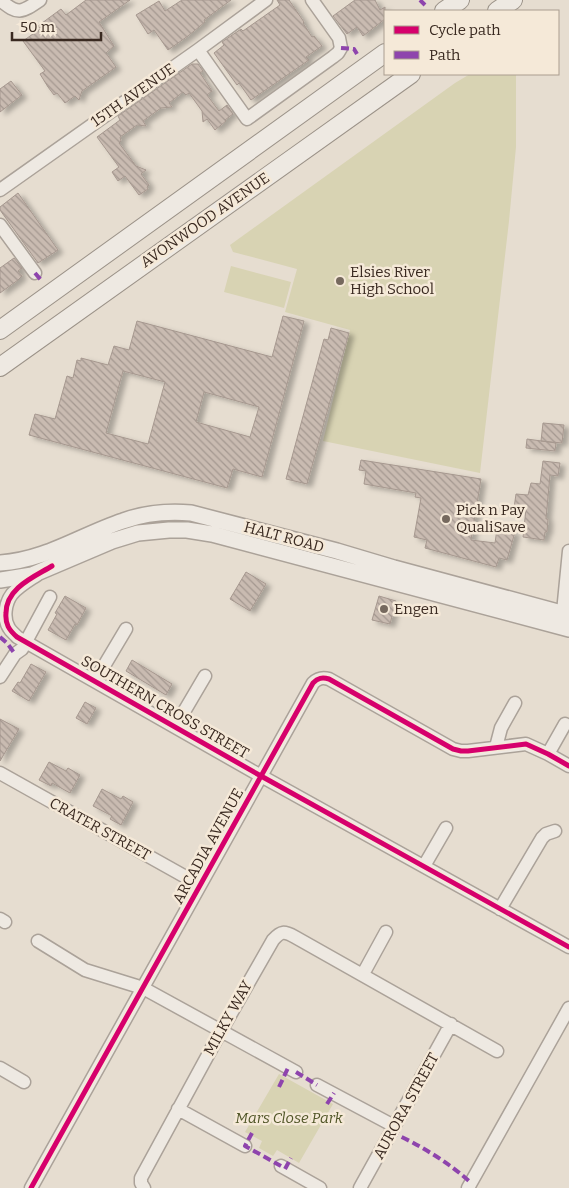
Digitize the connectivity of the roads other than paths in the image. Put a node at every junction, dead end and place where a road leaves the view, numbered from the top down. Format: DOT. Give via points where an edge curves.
graph roads {
  1 [pos="0,0"];
  2 [pos="40,0"];
  3 [pos="266,0"];
  4 [pos="312,0"];
  5 [pos="460,0"];
  6 [pos="513,0"];
  7 [pos="445,10"];
  8 [pos="498,10"];
  9 [pos="198,50"];
  10 [pos="384,55"];
  11 [pos="409,75"];
  12 [pos="0,190"];
  13 [pos="0,225"];
  14 [pos="35,273"];
  15 [pos="0,330"];
  16 [pos="0,367"];
  17 [pos="569,551"];
  18 [pos="0,563"];
  19 [pos="52,566"];
  20 [pos="0,580"];
  21 [pos="50,597"];
  22 [pos="565,621"];
  23 [pos="126,628"];
  24 [pos="26,642"];
  25 [pos="205,676"];
  26 [pos="0,677"];
  27 [pos="94,681"];
  28 [pos="515,703"];
  29 [pos="565,724"];
  30 [pos="175,727"];
  31 [pos="496,747"];
  32 [pos="548,754"];
  33 [pos="569,766"];
  34 [pos="0,773"];
  35 [pos="261,776"];
  36 [pos="446,828"];
  37 [pos="555,831"];
  38 [pos="424,866"];
  39 [pos="200,885"];
  40 [pos="500,909"];
  41 [pos="386,932"];
  42 [pos="38,941"];
  43 [pos="569,947"];
  44 [pos="363,974"];
  45 [pos="143,988"];
  46 [pos="569,1008"];
  47 [pos="451,1024"];
  48 [pos="221,1031"];
  49 [pos="497,1050"];
  50 [pos="0,1068"];
  51 [pos="296,1072"];
  52 [pos="24,1082"];
  53 [pos="317,1085"];
  54 [pos="178,1109"];
  55 [pos="394,1126"];
  56 [pos="245,1146"];
  57 [pos="281,1166"];
  58 [pos="473,1186"];
  59 [pos="31,1188"];
  60 [pos="144,1188"];
  61 [pos="320,1188"];
  62 [pos="360,1188"];
  1 -- 2 [label="street" via="20,11"];
  3 -- 9 [label="street, 15TH AVENUE"];
  4 -- 9 [label="street" via="339,38 341,48 247,119"];
  5 -- 7 [label="main road"];
  6 -- 8 [label="main road"];
  9 -- 12 [label="street, 15TH AVENUE"];
  10 -- 15 [label="main road, AVONWOOD AVENUE"];
  11 -- 16 [label="main road, AVONWOOD AVENUE"];
  13 -- 14 [label="street"];
  17 -- 22 [label="street"];
  18 -- 22 [label="street, HALT ROAD" via="42,555 139,516 191,513 337,551"];
  19 -- 20 [label="street, HALT ROAD" via="32,575"];
  19 -- 22 [label="street, HALT ROAD" via="126,536 150,531 187,530"];
  19 -- 24 [label="street, SOUTHERN CROSS STREET" via="10,596 6,608 9,628"];
  21 -- 24 [label="street"];
  23 -- 27 [label="street"];
  24 -- 26 [label="street"];
  24 -- 27 [label="street, SOUTHERN CROSS STREET"];
  25 -- 30 [label="street"];
  27 -- 30 [label="street, SOUTHERN CROSS STREET"];
  28 -- 31 [label="street" via="501,728"];
  29 -- 32 [label="street"];
  30 -- 35 [label="street, SOUTHERN CROSS STREET"];
  31 -- 32 [label="street, ARCADIA AVENUE" via="526,744"];
  31 -- 35 [label="street, ARCADIA AVENUE" via="468,751 453,749 324,677 313,683"];
  32 -- 33 [label="street, ARCADIA AVENUE"];
  34 -- 39 [label="street, CRATER STREET"];
  35 -- 38 [label="street, SOUTHERN CROSS STREET"];
  35 -- 39 [label="street, ARCADIA AVENUE"];
  36 -- 38 [label="street"];
  37 -- 40 [label="street" via="542,838"];
  38 -- 40 [label="street, SOUTHERN CROSS STREET"];
  39 -- 45 [label="street, ARCADIA AVENUE"];
  40 -- 43 [label="street, SOUTHERN CROSS STREET"];
  41 -- 44 [label="street"];
  42 -- 45 [label="street" via="85,970"];
  44 -- 47 [label="street, MILKY WAY"];
  44 -- 48 [label="street, MILKY WAY" via="282,932 272,940"];
  45 -- 48 [label="street"];
  45 -- 59 [label="street, ARCADIA AVENUE"];
  46 -- 58 [label="street"];
  47 -- 49 [label="street, MILKY WAY"];
  47 -- 55 [label="street, AURORA STREET"];
  48 -- 51 [label="street"];
  48 -- 54 [label="street, MILKY WAY"];
  50 -- 52 [label="street"];
  53 -- 55 [label="street"];
  54 -- 56 [label="street"];
  54 -- 60 [label="street, MILKY WAY" via="141,1178"];
  55 -- 62 [label="street, AURORA STREET"];
  57 -- 61 [label="street"];
}
